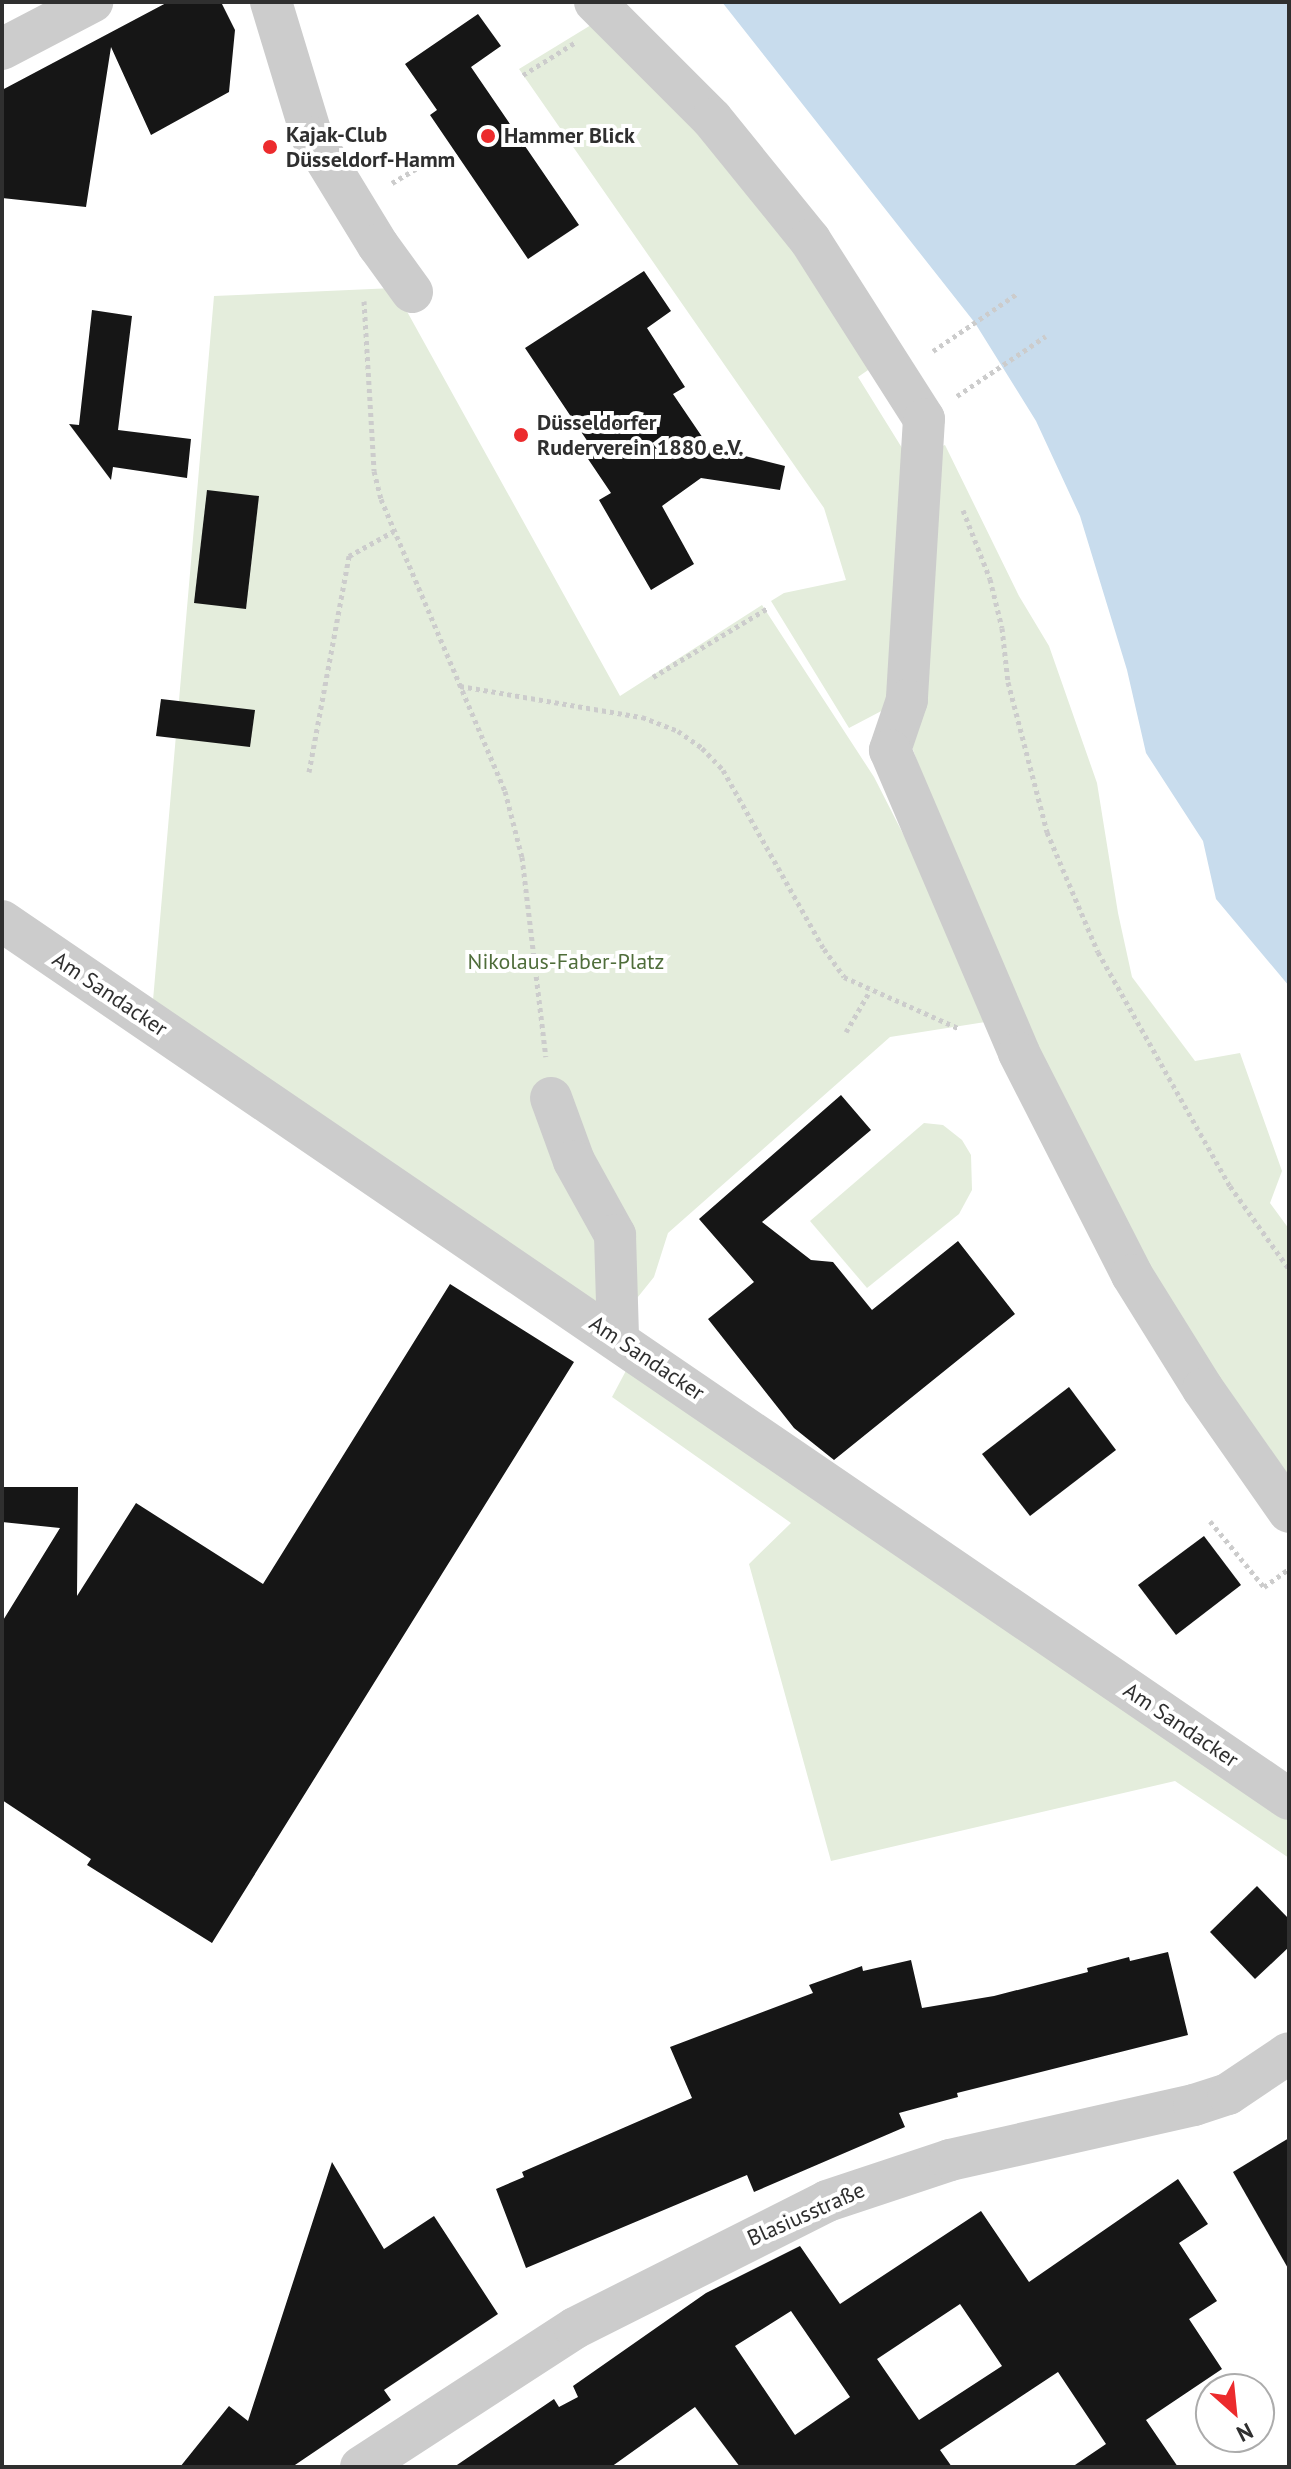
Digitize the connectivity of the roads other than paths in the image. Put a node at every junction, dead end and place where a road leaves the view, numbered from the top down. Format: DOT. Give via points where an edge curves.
graph roads {
  1 [pos="92,2"];
  2 [pos="271,2"];
  3 [pos="590,19"];
  4 [pos="2,49"];
  5 [pos="412,292"];
  6 [pos="2,921"];
  7 [pos="551,1098"];
  8 [pos="618,1338"];
  9 [pos="1289,1512"];
  10 [pos="1289,1799"];
  11 [pos="1289,2053"];
  12 [pos="361,2467"];
  1 -- 4 [label="street"];
  2 -- 5 [label="street" via="312,137"];
  3 -- 9 [label="street" via="712,119 800,228 924,419 907,700 890,750 1019,1053 1132,1275"];
  6 -- 8 [label="street, Am Sandacker"];
  7 -- 8 [label="street" via="574,1161 615,1235"];
  8 -- 10 [label="street, Am Sandacker"];
  11 -- 12 [label="street, Blasiusstraße" via="1228,2094 1194,2105 950,2160 827,2201 575,2328"];
}
